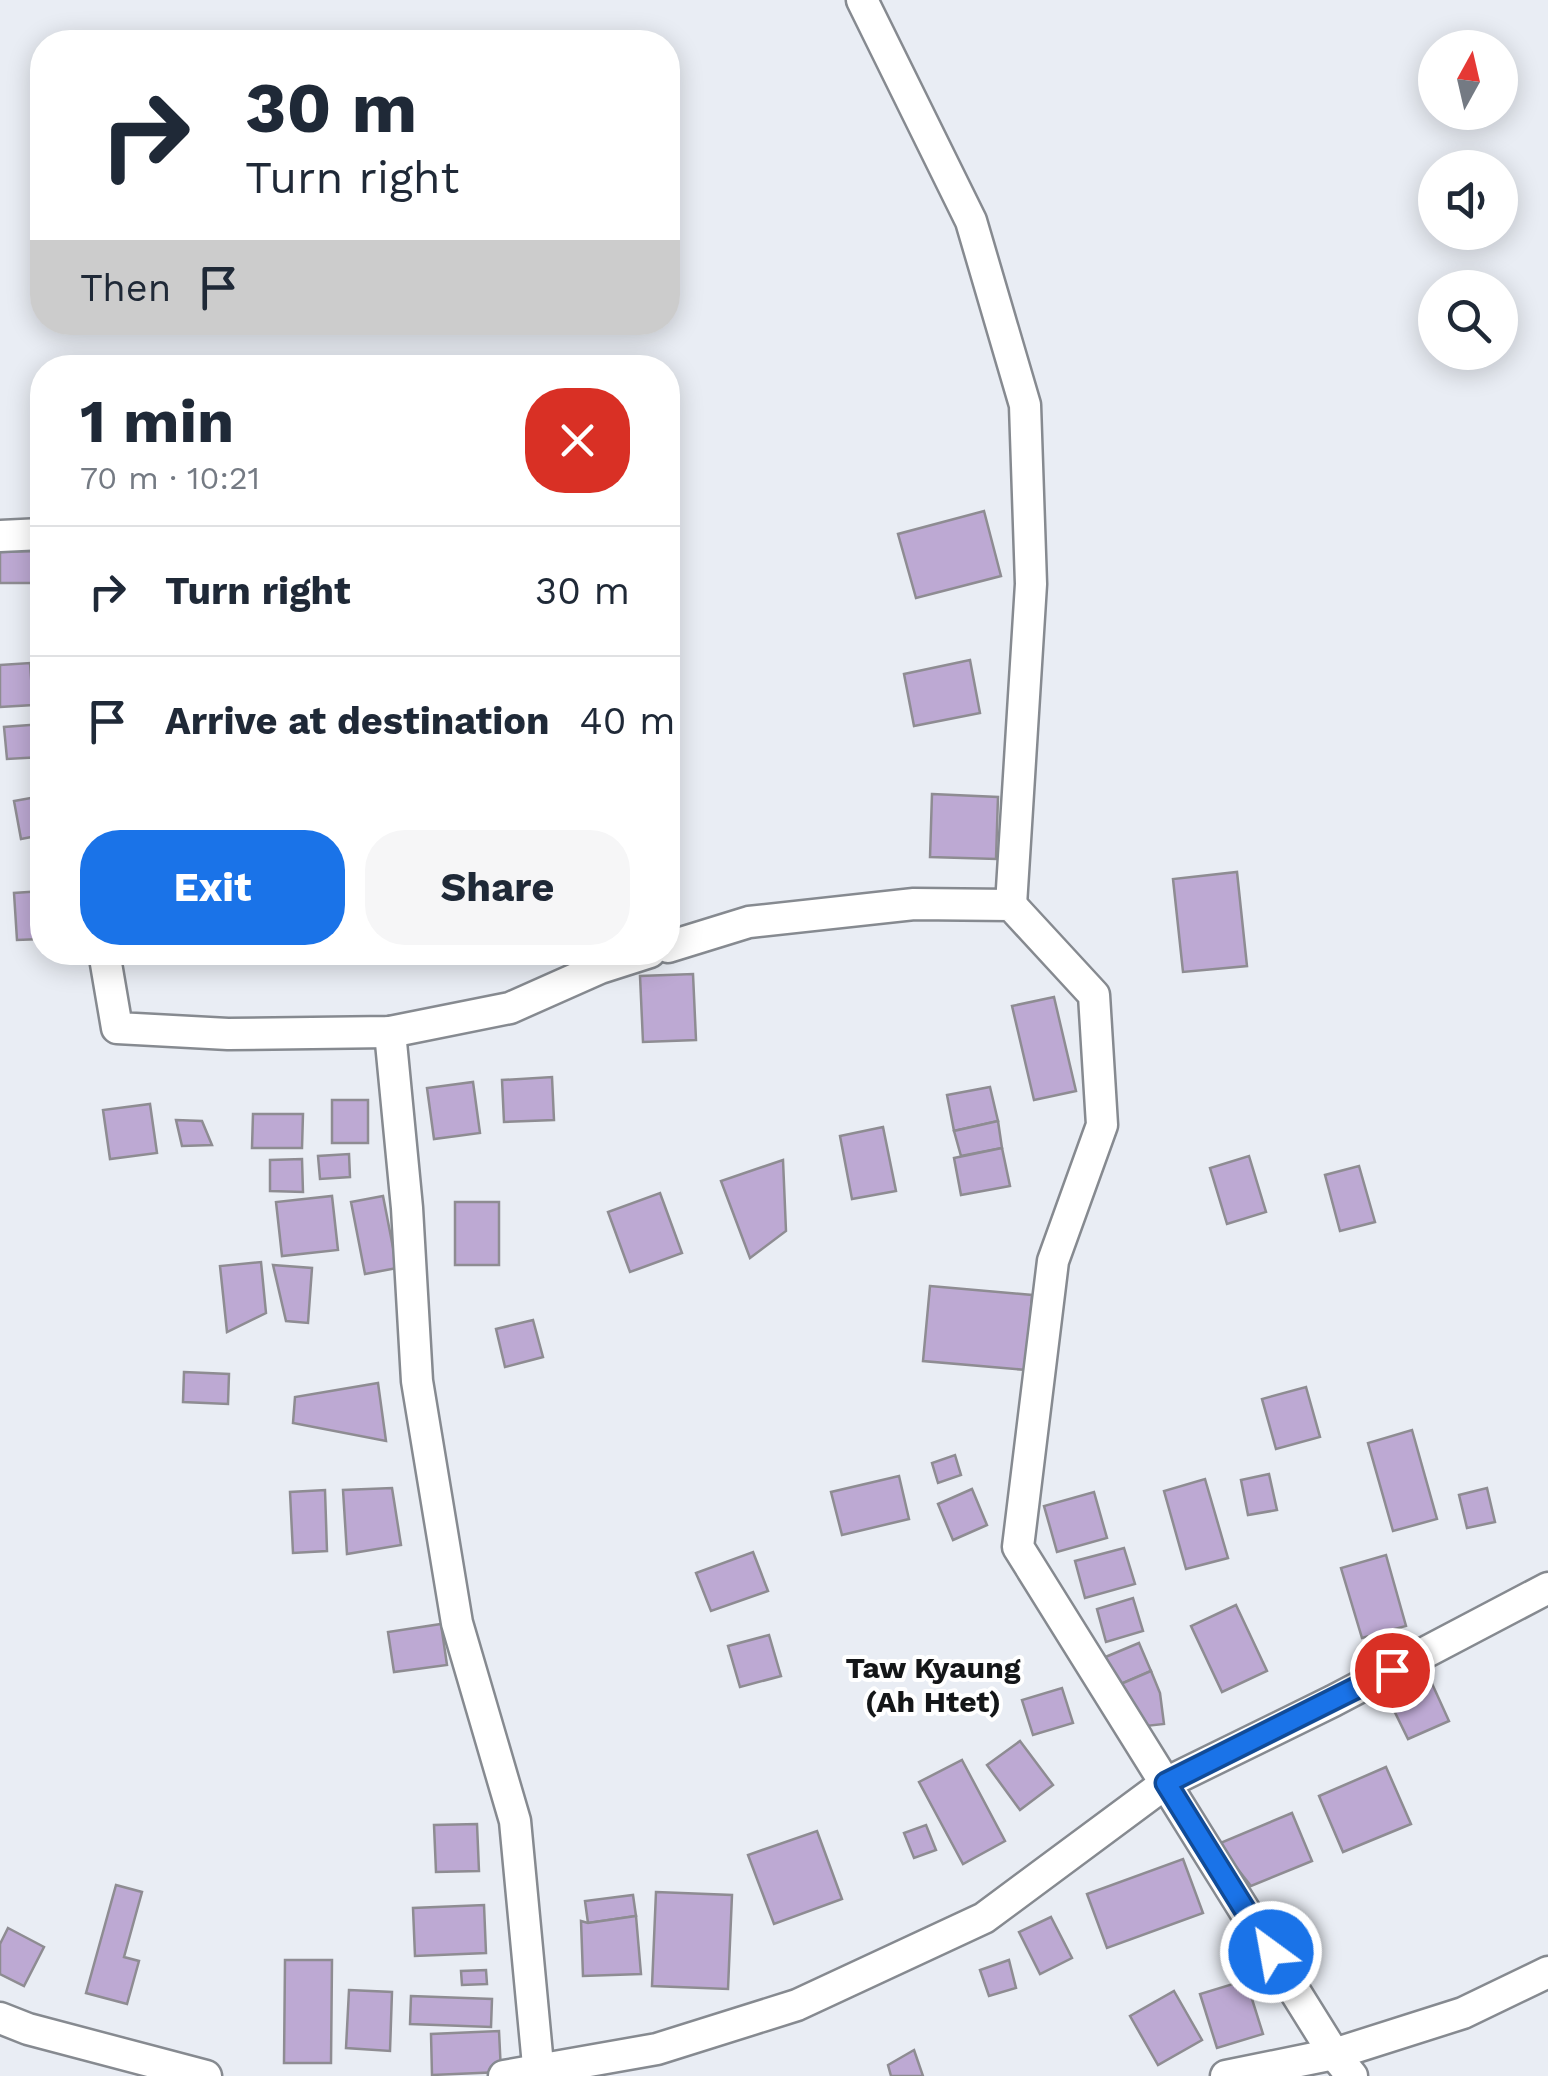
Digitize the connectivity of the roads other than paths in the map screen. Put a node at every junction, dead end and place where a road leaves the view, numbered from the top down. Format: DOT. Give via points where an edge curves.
graph roads {
  1 [pos="862,0"];
  2 [pos="30,535"];
  3 [pos="0,536"];
  4 [pos="1011,905"];
  5 [pos="680,943"];
  6 [pos="106,965"];
  7 [pos="609,965"];
  8 [pos="390,1032"];
  9 [pos="1548,1588"];
  10 [pos="1166,1783"];
  11 [pos="1548,1972"];
  12 [pos="0,2018"];
  13 [pos="1343,2065"];
  14 [pos="540,2073"];
  15 [pos="206,2076"];
  16 [pos="504,2076"];
  17 [pos="1226,2076"];
  1 -- 4 [label="street" via="970,221 1025,405 1031,584"];
  2 -- 3 [label="street"];
  4 -- 5 [label="street" via="914,904 748,922"];
  4 -- 10 [label="street" via="1094,995 1102,1124 1054,1261 1018,1547"];
  6 -- 8 [label="street" via="117,1028"];
  7 -- 8 [label="street" via="510,1008"];
  8 -- 14 [label="street" via="417,1381 457,1623 515,1821"];
  9 -- 10 [label="street"];
  10 -- 13 [label="street"];
  10 -- 14 [label="street" via="984,1918 797,2005 657,2049"];
  11 -- 13 [label="street"];
  12 -- 15 [label="street"];
  13 -- 17 [label="street"];
  14 -- 16 [label="street"];
}
